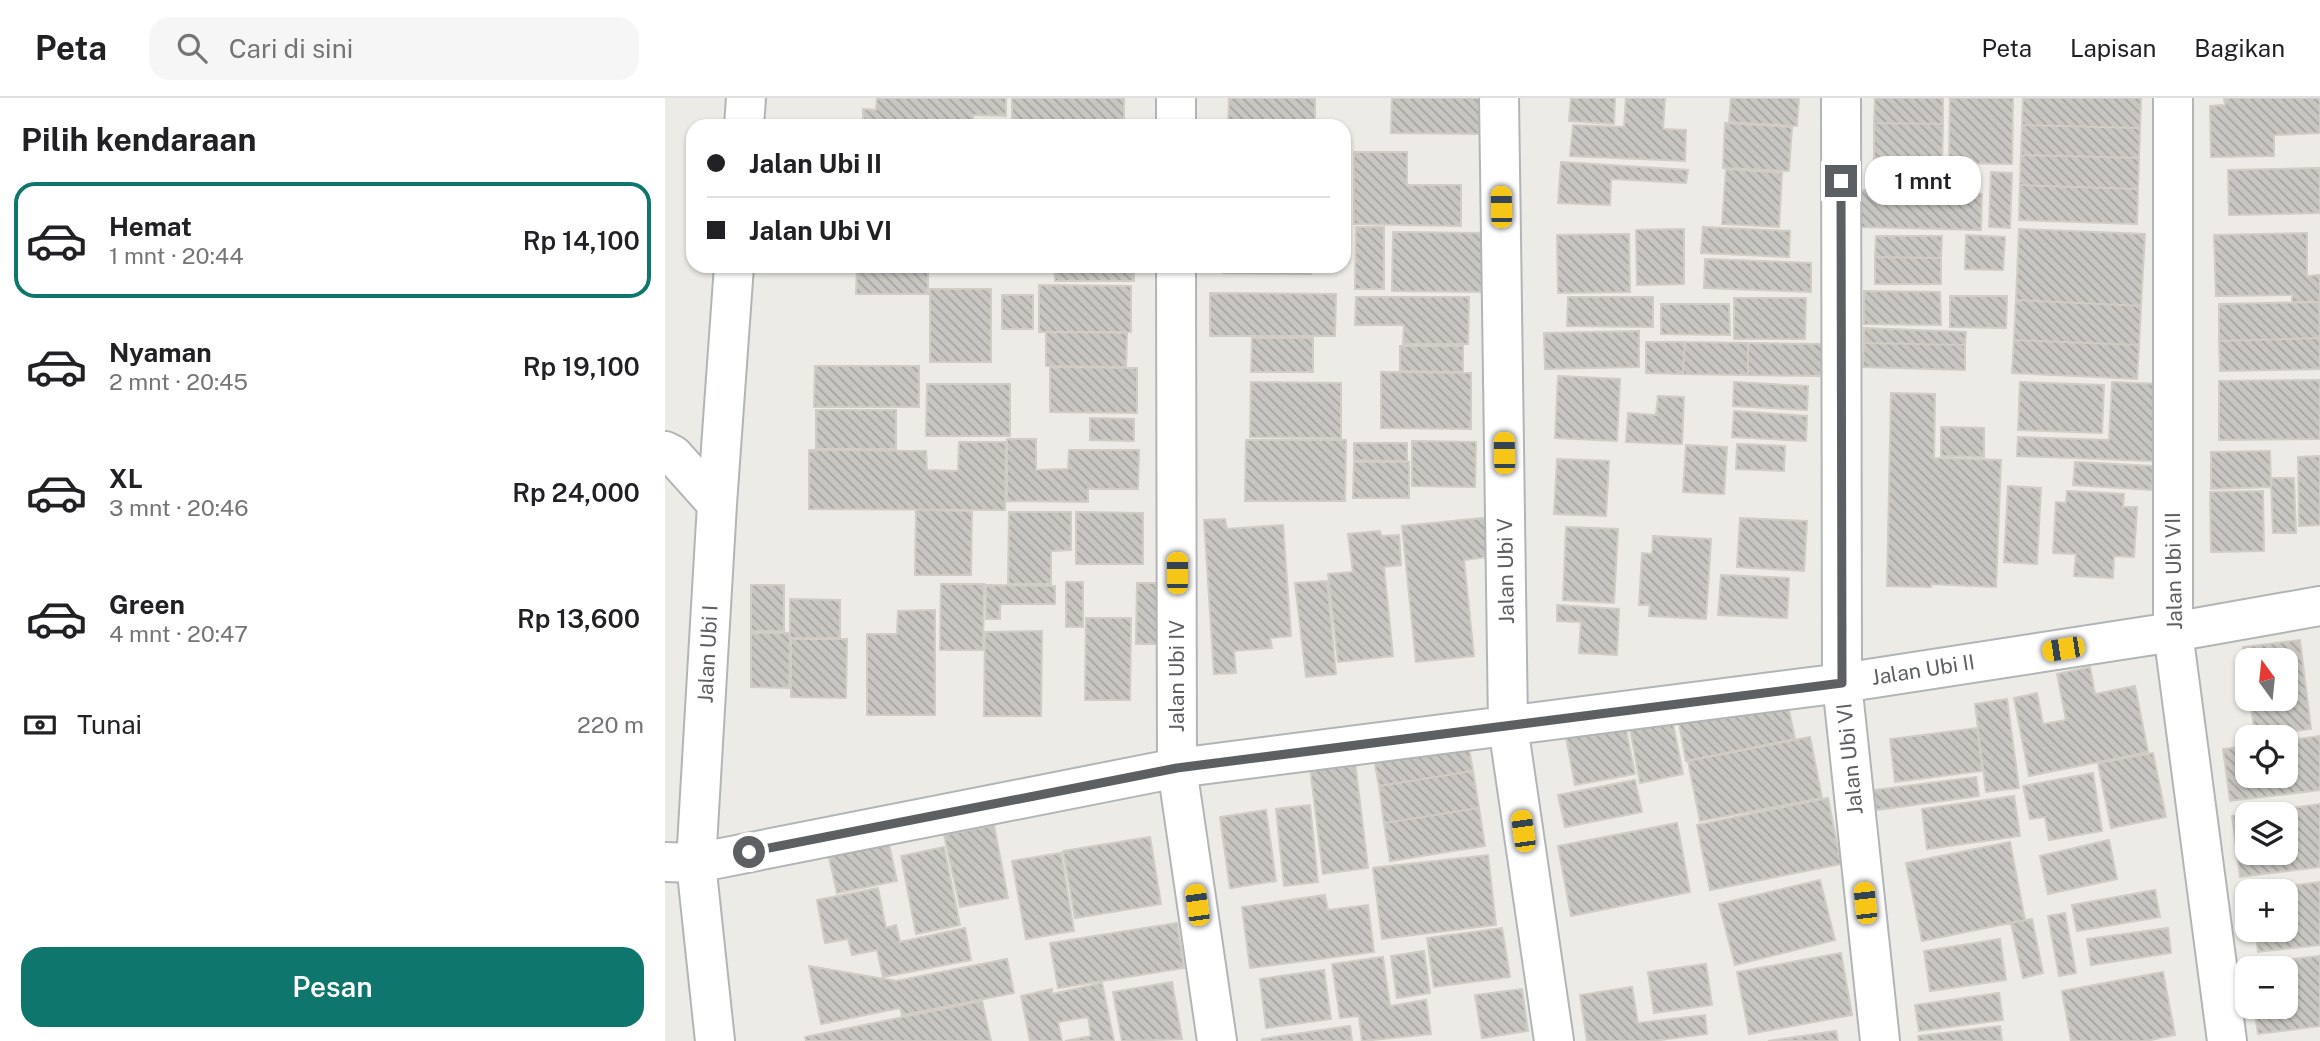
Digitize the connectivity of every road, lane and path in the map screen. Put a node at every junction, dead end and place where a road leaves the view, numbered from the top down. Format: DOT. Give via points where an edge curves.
graph roads {
  1 [pos="746,98"];
  2 [pos="1176,98"];
  3 [pos="1499,98"];
  4 [pos="1841,98"];
  5 [pos="2173,98"];
  6 [pos="744,119"];
  7 [pos="1176,119"];
  8 [pos="734,273"];
  9 [pos="1176,273"];
  10 [pos="665,451"];
  11 [pos="717,504"];
  12 [pos="2320,606"];
  13 [pos="2173,632"];
  14 [pos="1842,683"];
  15 [pos="1508,726"];
  16 [pos="1177,768"];
  17 [pos="680,862"];
  18 [pos="715,1041"];
  19 [pos="1217,1041"];
  20 [pos="1553,1041"];
  21 [pos="1880,1041"];
  22 [pos="2227,1041"];
  1 -- 6 [label="street"];
  2 -- 7 [label="street"];
  3 -- 15 [label="street, Jalan Ubi V"];
  4 -- 14 [label="street, Jalan Ubi VI"];
  5 -- 13 [label="street, Jalan Ubi VII"];
  8 -- 11 [label="street, Jalan Ubi I"];
  9 -- 16 [label="street, Jalan Ubi IV"];
  10 -- 11 [label="street"];
  11 -- 17 [label="street, Jalan Ubi I"];
  12 -- 13 [label="street, Jalan Ubi II"];
  13 -- 14 [label="street, Jalan Ubi II"];
  13 -- 22 [label="street, Jalan Ubi VII"];
  14 -- 15 [label="street, Jalan Ubi II"];
  14 -- 21 [label="street, Jalan Ubi VI"];
  15 -- 16 [label="street, Jalan Ubi II"];
  15 -- 20 [label="street, Jalan Ubi V"];
  16 -- 17 [label="street, Jalan Ubi II"];
  16 -- 19 [label="street, Jalan Ubi IV"];
  17 -- 18 [label="street, Jalan Ubi I"];
}
